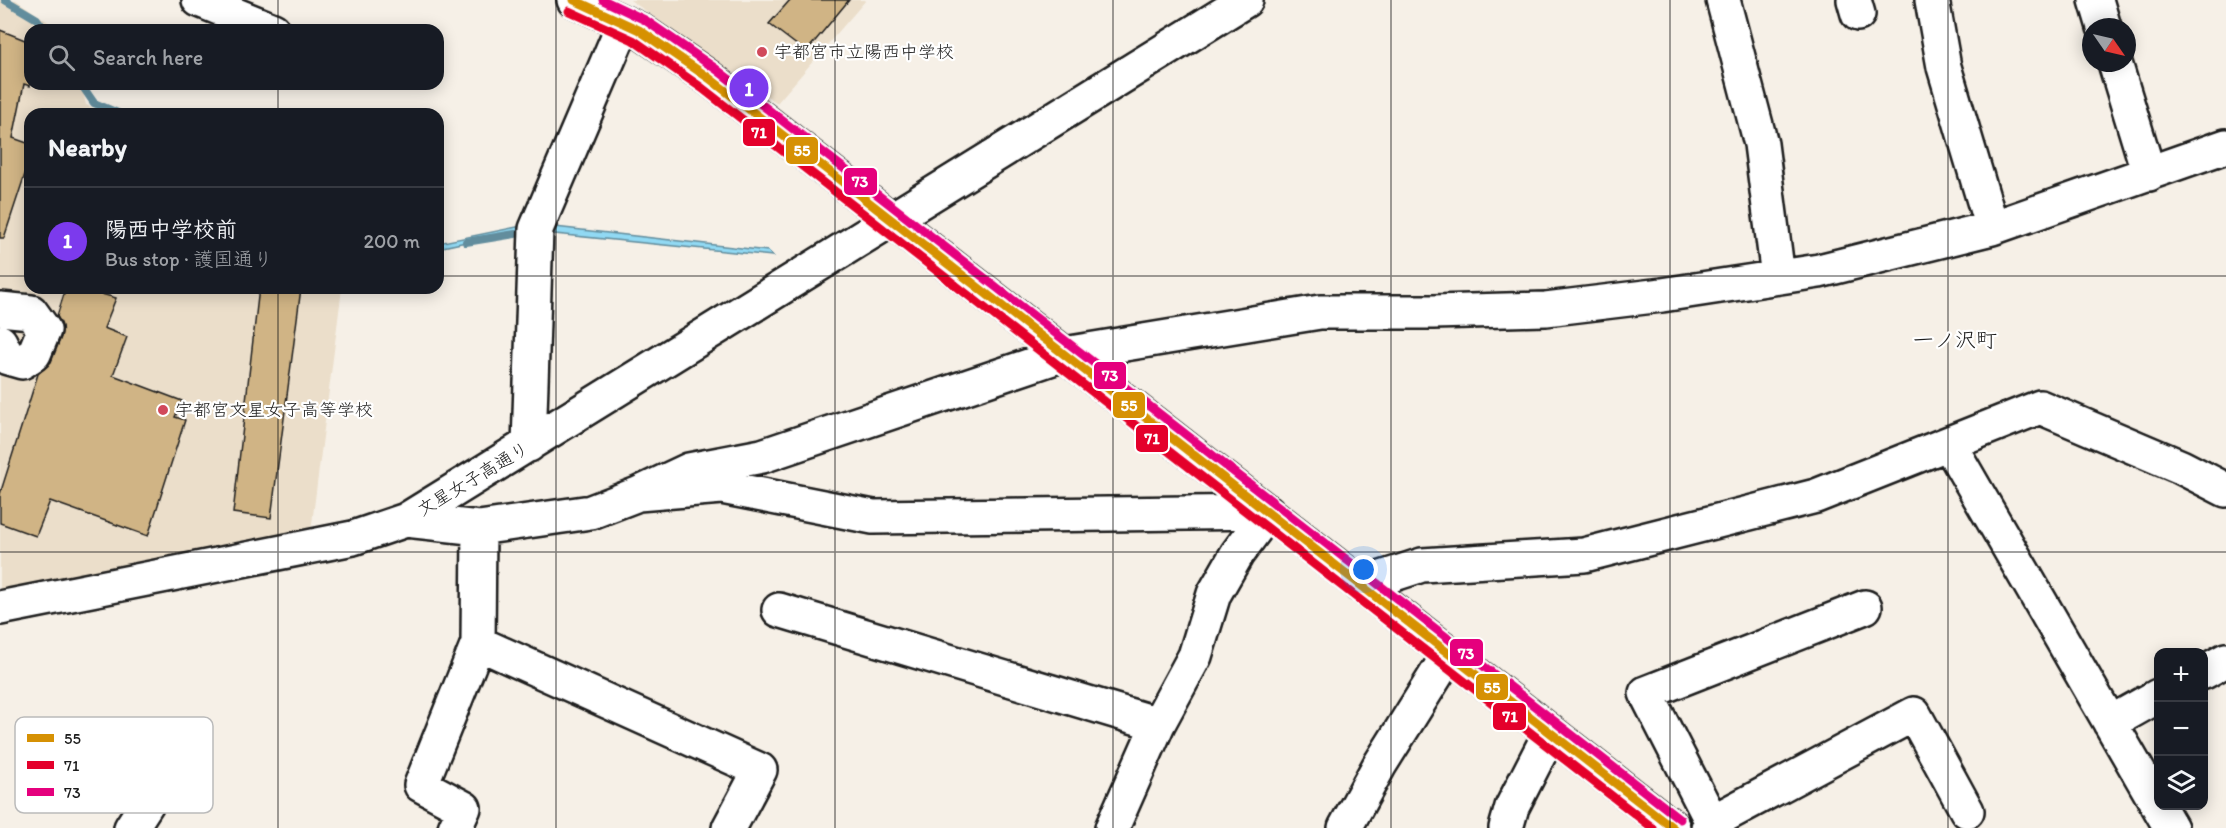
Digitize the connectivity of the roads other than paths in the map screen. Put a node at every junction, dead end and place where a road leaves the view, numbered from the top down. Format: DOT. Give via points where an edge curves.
graph roads {
  1 [pos="198,0"];
  2 [pos="574,0"];
  3 [pos="1723,0"];
  4 [pos="1932,0"];
  5 [pos="2096,0"];
  6 [pos="1243,1"];
  7 [pos="2101,18"];
  8 [pos="624,23"];
  9 [pos="258,24"];
  10 [pos="2118,72"];
  11 [pos="2226,146"];
  12 [pos="2149,174"];
  13 [pos="894,220"];
  14 [pos="1992,228"];
  15 [pos="1778,277"];
  16 [pos="2,312"];
  17 [pos="0,342"];
  18 [pos="1064,354"];
  19 [pos="1949,444"];
  20 [pos="529,445"];
  21 [pos="2218,479"];
  22 [pos="638,494"];
  23 [pos="1268,512"];
  24 [pos="406,520"];
  25 [pos="479,528"];
  26 [pos="1360,585"];
  27 [pos="0,608"];
  28 [pos="1865,608"];
  29 [pos="779,610"];
  30 [pos="478,643"];
  31 [pos="1449,654"];
  32 [pos="2226,660"];
  33 [pos="2208,670"];
  34 [pos="2154,698"];
  35 [pos="2110,723"];
  36 [pos="1158,724"];
  37 [pos="1550,733"];
  38 [pos="1967,811"];
  39 [pos="141,813"];
  40 [pos="1710,825"];
  41 [pos="131,828"];
  42 [pos="455,828"];
  43 [pos="729,828"];
  44 [pos="1112,828"];
  45 [pos="1345,828"];
  46 [pos="1506,828"];
  47 [pos="1673,828"];
  48 [pos="2171,828"];
  1 -- 9 [label="street"];
  2 -- 8 [label="street"];
  3 -- 15 [label="street" via="1761,144"];
  4 -- 14 [label="street" via="1944,66"];
  5 -- 7 [label="street"];
  6 -- 13 [label="street, 文星女子高通り"];
  8 -- 13 [label="street" via="673,51"];
  8 -- 20 [label="street" via="536,229"];
  10 -- 12 [label="street"];
  11 -- 12 [label="street"];
  12 -- 14 [label="street"];
  13 -- 18 [label="street"];
  13 -- 20 [label="street, 文星女子高通り"];
  14 -- 15 [label="street" via="1819,271"];
  15 -- 18 [label="street" via="1545,309 1320,312"];
  16 -- 17 [label="street" via="31,312 44,330 34,354 22,362 8,358"];
  18 -- 22 [label="street" via="762,456 689,471"];
  18 -- 23 [label="street"];
  19 -- 21 [label="street" via="2040,407"];
  19 -- 26 [label="street" via="1816,496 1584,555 1422,565"];
  19 -- 35 [label="street"];
  20 -- 24 [label="street, 文星女子高通り"];
  22 -- 23 [label="street" via="722,487 873,517"];
  22 -- 25 [label="street" via="591,512"];
  23 -- 26 [label="street"];
  23 -- 36 [label="street" via="1214,594 1195,656"];
  24 -- 25 [label="street"];
  24 -- 27 [label="street, 文星女子高通り" via="353,537"];
  25 -- 30 [label="street"];
  26 -- 31 [label="street"];
  28 -- 40 [label="street" via="1646,693"];
  29 -- 36 [label="street"];
  30 -- 42 [label="street" via="421,785 464,808"];
  30 -- 43 [label="street" via="760,770"];
  31 -- 37 [label="street"];
  31 -- 45 [label="street"];
  32 -- 33 [label="street"];
  34 -- 35 [label="street"];
  35 -- 48 [label="street"];
  36 -- 44 [label="street"];
  37 -- 46 [label="street" via="1512,807"];
  37 -- 47 [label="street"];
  38 -- 40 [label="street" via="1914,714"];
  39 -- 41 [label="street"];
}
